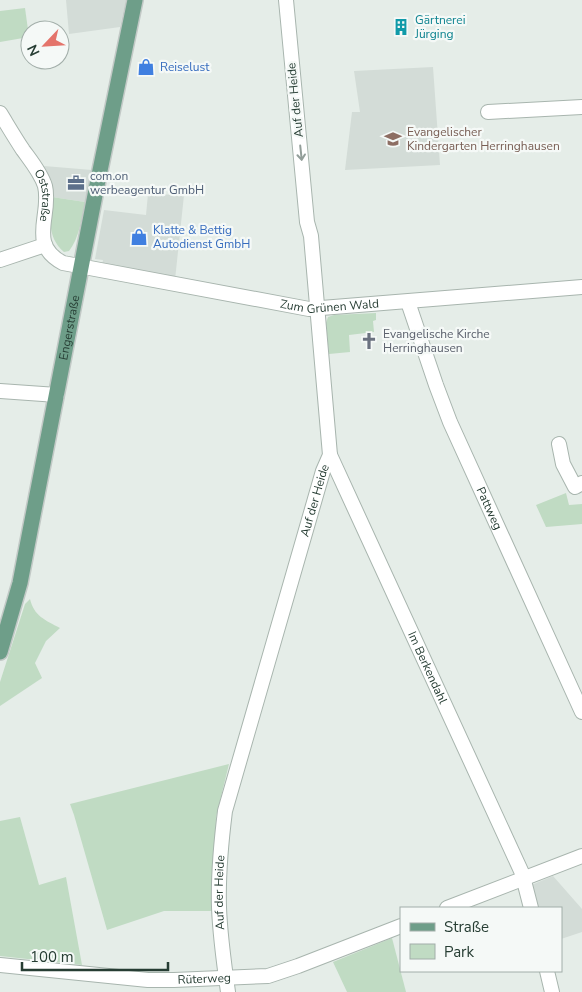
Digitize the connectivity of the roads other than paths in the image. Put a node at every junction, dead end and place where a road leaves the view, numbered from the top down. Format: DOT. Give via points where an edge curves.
graph roads {
  1 [pos="136,0"];
  2 [pos="286,0"];
  3 [pos="582,107"];
  4 [pos="488,112"];
  5 [pos="0,114"];
  6 [pos="45,245"];
  7 [pos="0,260"];
  8 [pos="81,267"];
  9 [pos="582,287"];
  10 [pos="408,302"];
  11 [pos="318,309"];
  12 [pos="0,391"];
  13 [pos="57,395"];
  14 [pos="559,444"];
  15 [pos="330,455"];
  16 [pos="582,483"];
  17 [pos="0,652"];
  18 [pos="582,712"];
  19 [pos="582,856"];
  20 [pos="524,879"];
  21 [pos="450,907"];
  22 [pos="531,907"];
  23 [pos="400,926"];
  24 [pos="0,965"];
  25 [pos="547,972"];
  26 [pos="227,985"];
  27 [pos="552,992"];
  1 -- 8 [label="main road, Engerstraße"];
  2 -- 11 [label="street, Auf der Heide, one-way"];
  3 -- 4 [label="street"];
  5 -- 6 [label="street, Oststraße" via="44,185 42,226"];
  6 -- 7 [label="street"];
  6 -- 8 [label="street" via="56,259"];
  8 -- 11 [label="street, Zum Grünen Wald"];
  8 -- 13 [label="main road, Engerstraße"];
  9 -- 10 [label="street, Zum Grünen Wald"];
  10 -- 11 [label="street, Zum Grünen Wald"];
  10 -- 18 [label="street, Pattweg" via="450,422"];
  11 -- 15 [label="street, Auf der Heide"];
  12 -- 13 [label="street"];
  13 -- 17 [label="main road, Engerstraße" via="20,583"];
  14 -- 16 [label="street" via="563,464 575,487"];
  15 -- 20 [label="street, Im Berkendahl"];
  15 -- 26 [label="street, Auf der Heide" via="225,811 219,907"];
  19 -- 20 [label="street"];
  20 -- 21 [label="street"];
  20 -- 22 [label="street, Im Berkendahl"];
  23 -- 26 [label="street, Rüterweg" via="282,972"];
  24 -- 26 [label="street, Rüterweg"];
  25 -- 27 [label="street"];
}
